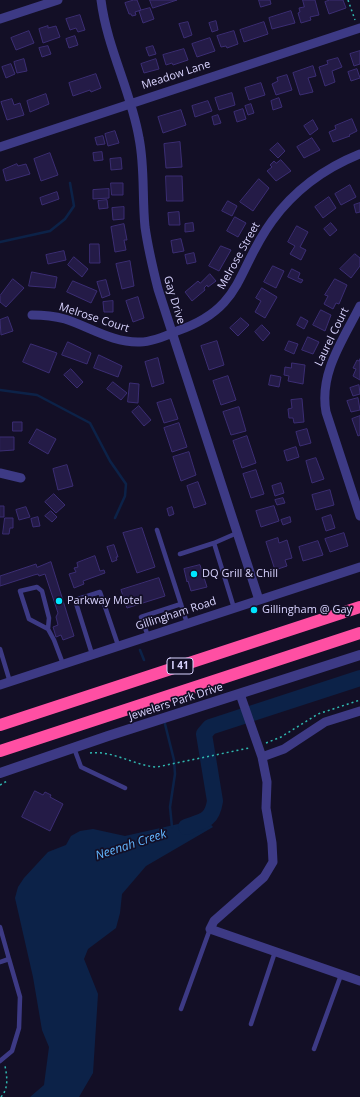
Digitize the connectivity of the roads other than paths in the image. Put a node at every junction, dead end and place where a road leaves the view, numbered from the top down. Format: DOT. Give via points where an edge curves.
graph roads {
  1 [pos="58,0"];
  2 [pos="101,0"];
  3 [pos="0,19"];
  4 [pos="358,25"];
  5 [pos="130,103"];
  6 [pos="0,147"];
  7 [pos="360,154"];
  8 [pos="360,306"];
  9 [pos="32,315"];
  10 [pos="172,333"];
  11 [pos="0,473"];
  12 [pos="21,478"];
  13 [pos="359,512"];
  14 [pos="157,530"];
  15 [pos="238,533"];
  16 [pos="214,543"];
  17 [pos="180,554"];
  18 [pos="360,567"];
  19 [pos="259,600"];
  20 [pos="181,604"];
  21 [pos="360,607"];
  22 [pos="234,608"];
  23 [pos="187,623"];
  24 [pos="48,630"];
  25 [pos="360,633"];
  26 [pos="148,636"];
  27 [pos="118,646"];
  28 [pos="0,649"];
  29 [pos="92,654"];
  30 [pos="360,655"];
  31 [pos="62,664"];
  32 [pos="10,682"];
  33 [pos="0,685"];
  34 [pos="240,694"];
  35 [pos="360,711"];
  36 [pos="0,725"];
  37 [pos="0,751"];
  38 [pos="76,752"];
  39 [pos="262,757"];
  40 [pos="0,773"];
  41 [pos="124,788"];
  42 [pos="210,929"];
  43 [pos="1,931"];
  44 [pos="275,952"];
  45 [pos="9,959"];
  46 [pos="0,962"];
  47 [pos="340,975"];
  48 [pos="360,981"];
  49 [pos="181,1008"];
  50 [pos="251,1024"];
  51 [pos="314,1049"];
  52 [pos="2,1060"];
  1 -- 3 [label="street"];
  2 -- 5 [label="street, Gay Drive" via="109,40"];
  4 -- 5 [label="street, Meadow Lane"];
  5 -- 6 [label="street, Meadow Lane"];
  5 -- 10 [label="street, Gay Drive" via="142,155 145,226 150,258"];
  7 -- 10 [label="street, Melrose Street" via="330,168 298,192 272,221 225,303 200,323"];
  8 -- 13 [label="street, Laurel Court" via="330,365 325,380 324,396 326,412"];
  9 -- 10 [label="street, Melrose Court" via="65,319 129,342 147,341"];
  10 -- 15 [label="street, Gay Drive"];
  11 -- 12 [label="street"];
  14 -- 20 [label="lane"];
  15 -- 16 [label="lane"];
  15 -- 19 [label="street, Gay Drive"];
  16 -- 17 [label="lane"];
  16 -- 22 [label="lane"];
  18 -- 19 [label="street, Gillingham Road"];
  19 -- 22 [label="street, Gillingham Road"];
  20 -- 23 [label="lane"];
  20 -- 26 [label="lane" via="141,617"];
  21 -- 36 [label="highway, I 41"];
  22 -- 23 [label="street, Gillingham Road"];
  23 -- 26 [label="street, Gillingham Road"];
  24 -- 24 [label="lane" via="49,618 42,591 37,587 20,591 30,619"];
  24 -- 31 [label="lane"];
  25 -- 37 [label="highway, I 41"];
  26 -- 27 [label="street, Gillingham Road"];
  27 -- 29 [label="street, Gillingham Road"];
  27 -- 29 [label="lane" via="100,592 75,600"];
  28 -- 32 [label="lane"];
  29 -- 31 [label="street, Gillingham Road"];
  30 -- 34 [label="street, Jewelers Park Drive"];
  31 -- 32 [label="street, Gillingham Road"];
  32 -- 33 [label="street, Gillingham Road"];
  34 -- 38 [label="street, Jewelers Park Drive"];
  34 -- 39 [label="street"];
  35 -- 39 [label="street" via="325,722 284,749"];
  38 -- 40 [label="street, Jewelers Park Drive"];
  38 -- 41 [label="lane" via="81,767"];
  39 -- 42 [label="street" via="267,782 266,808 274,862 264,877 214,921"];
  42 -- 44 [label="street"];
  42 -- 49 [label="lane"];
  43 -- 45 [label="lane"];
  44 -- 47 [label="street"];
  44 -- 50 [label="lane"];
  45 -- 46 [label="lane"];
  45 -- 52 [label="lane" via="20,997 20,1028 12,1051"];
  47 -- 48 [label="street"];
  47 -- 51 [label="lane"];
}
